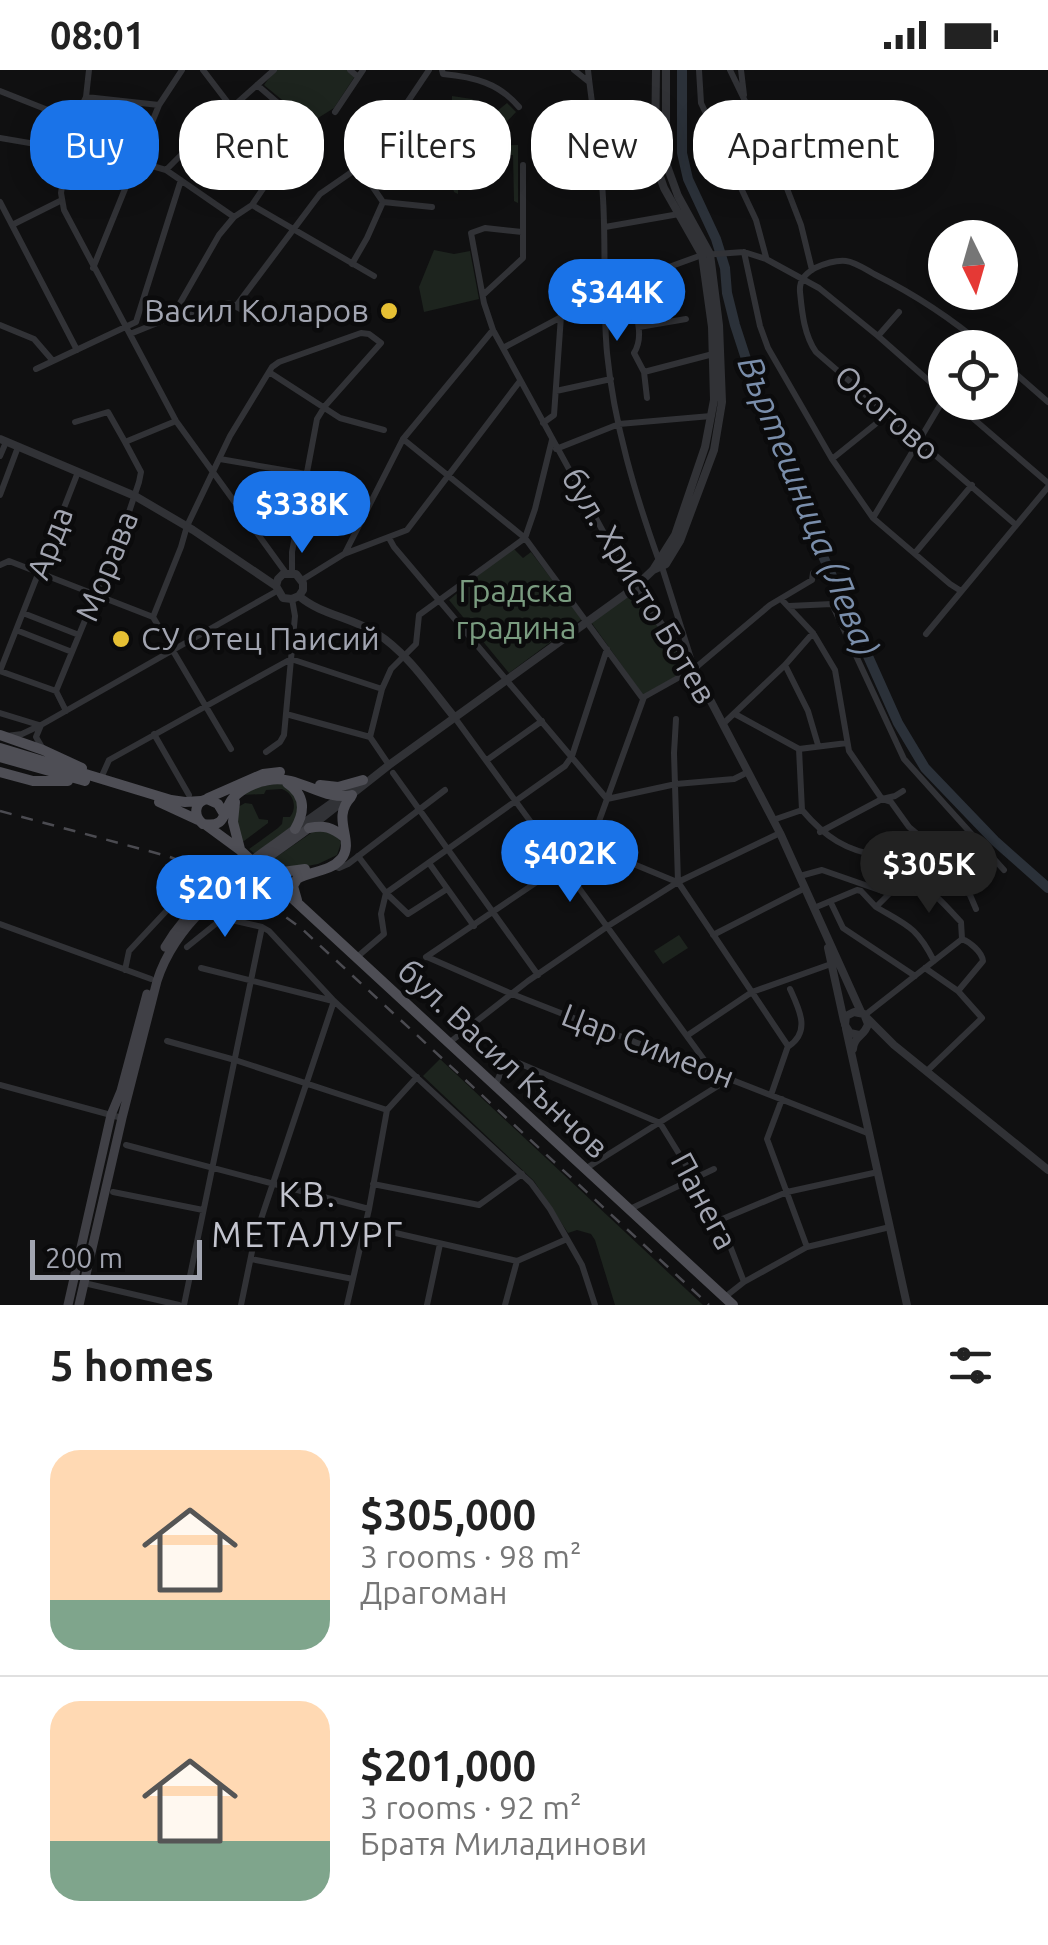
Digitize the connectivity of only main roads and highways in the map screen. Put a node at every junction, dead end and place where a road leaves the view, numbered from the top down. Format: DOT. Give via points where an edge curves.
graph roads {
  1 [pos="3,735"];
  2 [pos="0,748"];
  3 [pos="0,757"];
  4 [pos="0,772"];
  5 [pos="272,779"];
  6 [pos="96,780"];
  7 [pos="363,780"];
  8 [pos="237,795"];
  9 [pos="205,800"];
  10 [pos="224,816"];
  11 [pos="202,823"];
  12 [pos="310,828"];
  13 [pos="295,829"];
  14 [pos="344,838"];
  15 [pos="244,853"];
  16 [pos="332,865"];
  17 [pos="264,872"];
  18 [pos="300,905"];
  19 [pos="116,1116"];
  20 [pos="729,1302"];
  21 [pos="68,1305"];
  22 [pos="79,1305"];
  1 -- 6 [label="main road" via="76,764"];
  2 -- 6 [label="main road, бул. Васил Кънчов"];
  3 -- 6 [label="main road, бул. Васил Кънчов"];
  4 -- 6 [label="main road" via="34,780"];
  5 -- 8 [label="main road"];
  5 -- 13 [label="main road" via="292,786 301,798"];
  5 -- 14 [label="main road" via="352,796 342,812"];
  6 -- 9 [label="main road, бул. Васил Кънчов" via="171,800"];
  6 -- 11 [label="main road, бул. Васил Кънчов"];
  7 -- 9 [label="main road" via="332,788 270,772"];
  8 -- 10 [label="main road"];
  8 -- 15 [label="main road" via="233,822"];
  9 -- 10 [label="main road" via="216,802"];
  9 -- 11 [label="main road" via="196,810"];
  10 -- 11 [label="main road"];
  10 -- 15 [label="main road, бул. Васил Кънчов"];
  11 -- 15 [label="main road, бул. Васил Кънчов"];
  12 -- 14 [label="main road" via="328,827"];
  12 -- 19 [label="main road" via="204,907 175,942"];
  13 -- 19 [label="main road" via="192,910 171,936 151,979"];
  14 -- 16 [label="main road" via="344,853"];
  15 -- 17 [label="main road, бул. Васил Кънчов"];
  16 -- 17 [label="main road"];
  16 -- 18 [label="main road" via="297,879"];
  17 -- 18 [label="main road, бул. Васил Кънчов"];
  18 -- 20 [label="main road, бул. Васил Кънчов"];
  19 -- 21 [label="main road"];
  19 -- 22 [label="main road"];
}
